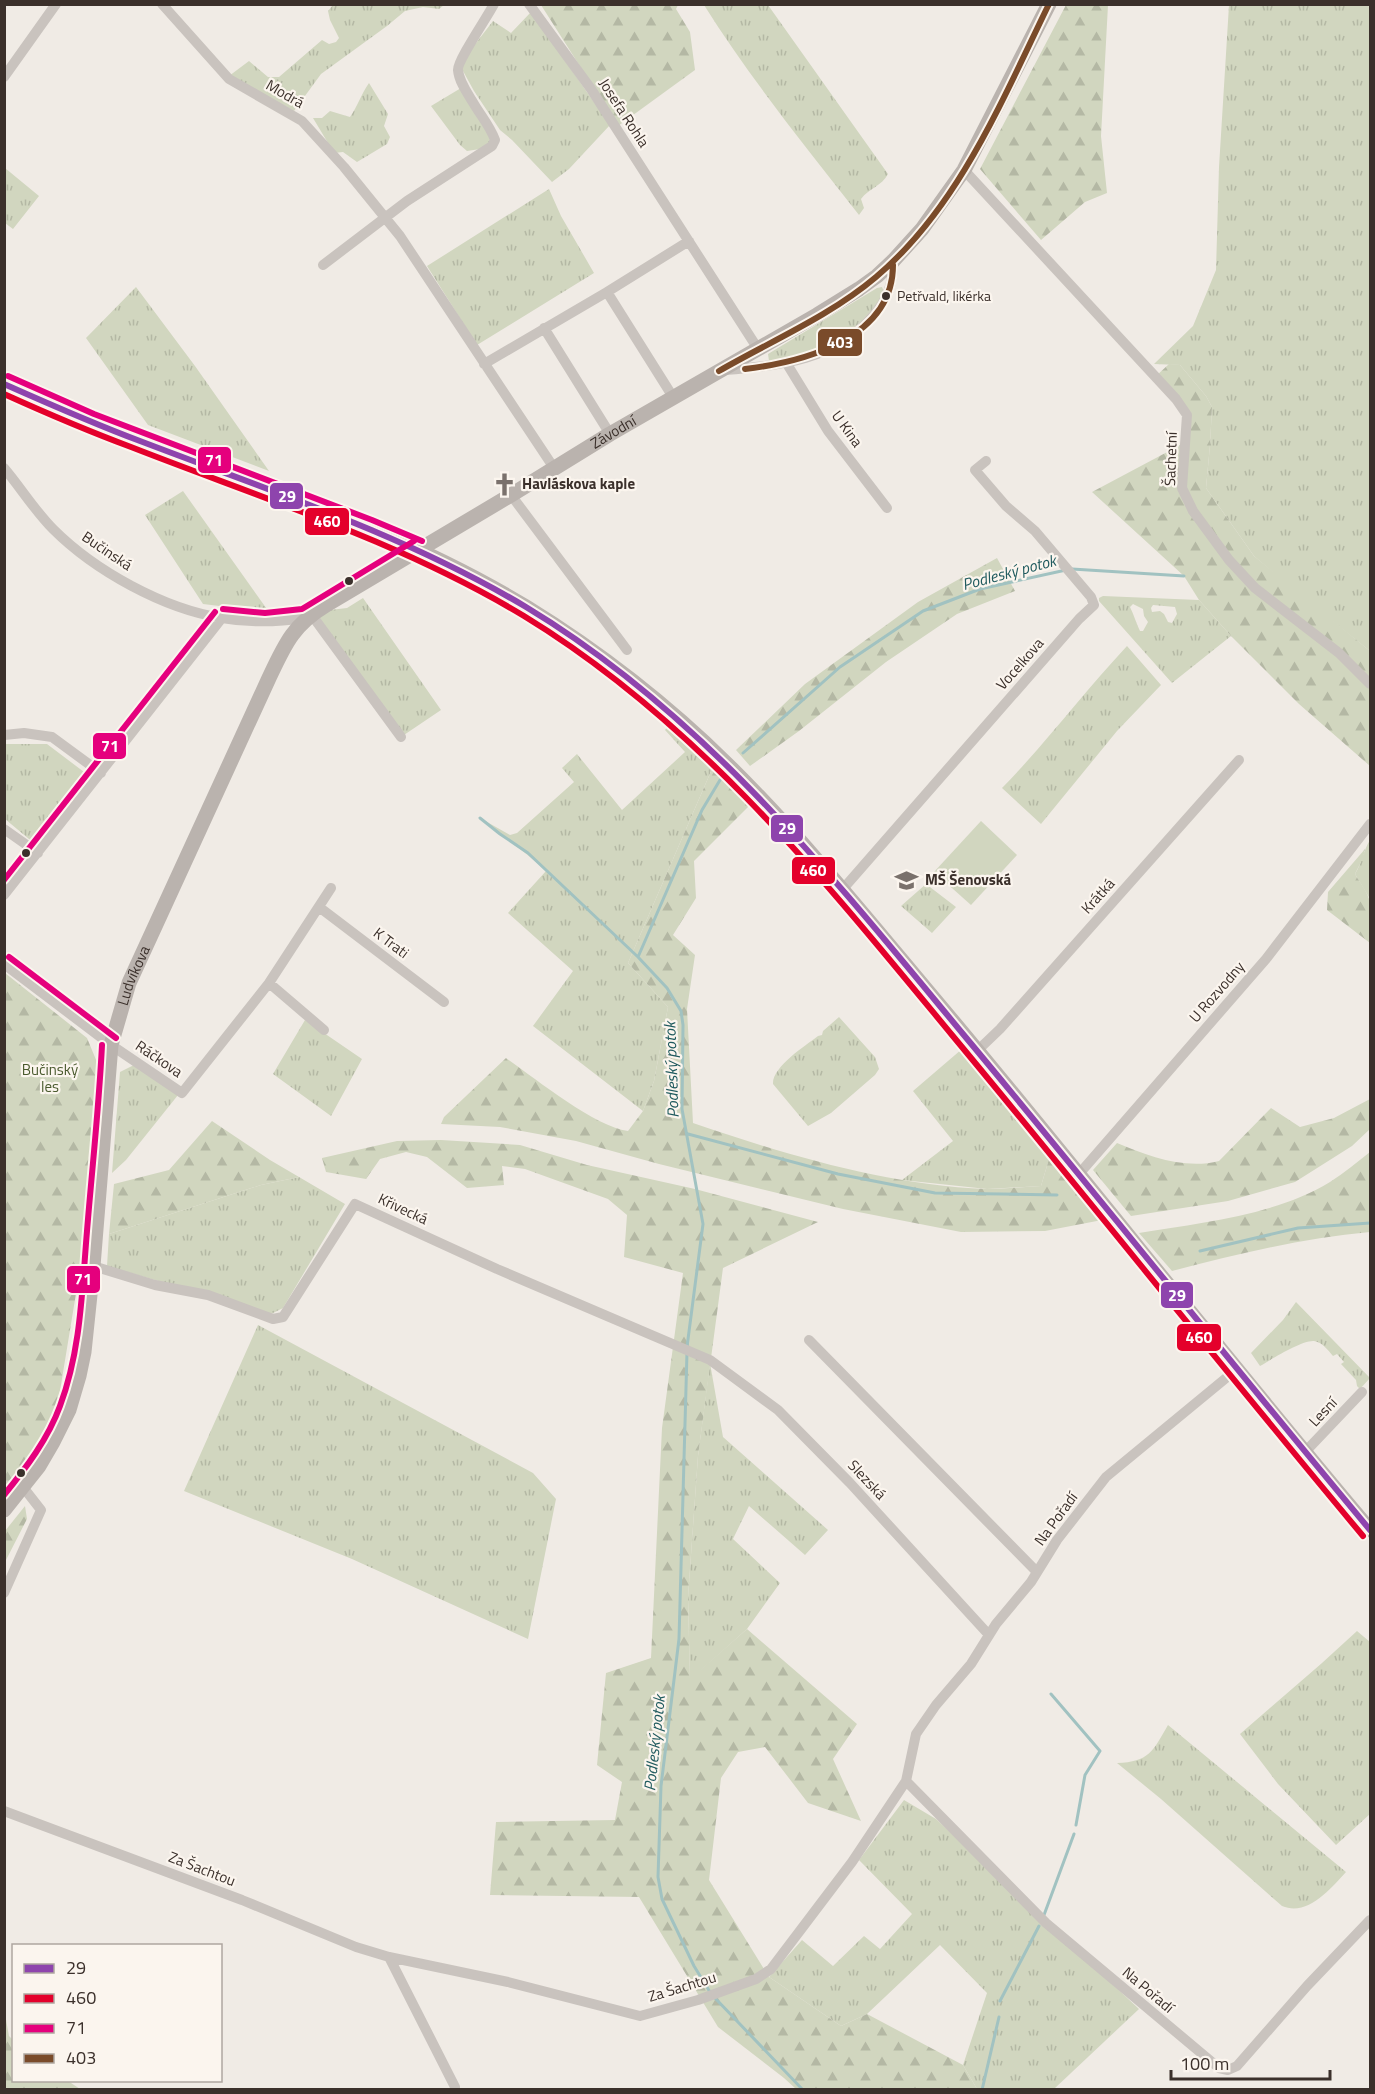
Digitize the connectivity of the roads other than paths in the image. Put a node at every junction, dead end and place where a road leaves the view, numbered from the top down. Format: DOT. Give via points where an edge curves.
graph roads {
  1 [pos="56,4"];
  2 [pos="162,4"];
  3 [pos="494,4"];
  4 [pos="529,4"];
  5 [pos="1049,4"];
  6 [pos="4,77"];
  7 [pos="964,170"];
  8 [pos="386,217"];
  9 [pos="689,241"];
  10 [pos="893,261"];
  11 [pos="323,266"];
  12 [pos="607,292"];
  13 [pos="544,328"];
  14 [pos="758,349"];
  15 [pos="484,364"];
  16 [pos="787,364"];
  17 [pos="719,371"];
  18 [pos="4,384"];
  19 [pos="673,398"];
  20 [pos="610,434"];
  21 [pos="986,461"];
  22 [pos="4,468"];
  23 [pos="554,468"];
  24 [pos="511,495"];
  25 [pos="887,508"];
  26 [pos="419,549"];
  27 [pos="308,616"];
  28 [pos="222,618"];
  29 [pos="627,650"];
  30 [pos="1371,684"];
  31 [pos="4,735"];
  32 [pos="401,737"];
  33 [pos="1239,760"];
  34 [pos="101,773"];
  35 [pos="1371,824"];
  36 [pos="4,829"];
  37 [pos="38,853"];
  38 [pos="331,888"];
  39 [pos="842,890"];
  40 [pos="4,895"];
  41 [pos="319,908"];
  42 [pos="4,964"];
  43 [pos="269,983"];
  44 [pos="444,1002"];
  45 [pos="324,1030"];
  46 [pos="111,1046"];
  47 [pos="977,1051"];
  48 [pos="1080,1174"];
  49 [pos="93,1266"];
  50 [pos="809,1340"];
  51 [pos="710,1360"];
  52 [pos="1237,1369"];
  53 [pos="1362,1392"];
  54 [pos="1305,1452"];
  55 [pos="23,1487"];
  56 [pos="4,1510"];
  57 [pos="1371,1530"];
  58 [pos="1037,1572"];
  59 [pos="4,1593"];
  60 [pos="989,1635"];
  61 [pos="906,1781"];
  62 [pos="4,1811"];
  63 [pos="1371,1920"];
  64 [pos="389,1957"];
  65 [pos="771,1969"];
  66 [pos="455,2087"];
  1 -- 6 [label="street"];
  2 -- 8 [label="street, Modrá" via="229,79 307,125"];
  3 -- 8 [label="street" via="458,68 467,94 491,129 495,140 492,146"];
  4 -- 9 [label="street, Josefa Rohla" via="591,89"];
  5 -- 7 [label="street, Závodní"];
  7 -- 10 [label="street, Závodní" via="931,218"];
  7 -- 30 [label="street, Šachetní" via="1187,415 1182,488 1193,511 1229,560 1255,588"];
  8 -- 11 [label="street"];
  8 -- 15 [label="street, Modrá"];
  9 -- 12 [label="street"];
  9 -- 14 [label="street, Josefa Rohla"];
  10 -- 14 [label="street, Závodní" via="854,293"];
  10 -- 16 [label="street, Závodní" via="887,296 862,328 835,347"];
  12 -- 13 [label="street"];
  12 -- 19 [label="street"];
  13 -- 15 [label="street"];
  13 -- 20 [label="street"];
  14 -- 17 [label="street, Závodní"];
  15 -- 23 [label="street, Modrá"];
  16 -- 17 [label="street, Závodní"];
  16 -- 25 [label="street, U Kina" via="828,431"];
  17 -- 19 [label="street, Závodní"];
  18 -- 26 [label="street" via="91,422"];
  19 -- 20 [label="street, Závodní"];
  20 -- 23 [label="street, Závodní"];
  21 -- 39 [label="street, Vocelkova" via="975,470 1006,506 1035,531 1094,605"];
  22 -- 28 [label="street, Bučinská" via="52,529 94,564 150,594"];
  23 -- 24 [label="street, Závodní"];
  24 -- 26 [label="street, Závodní"];
  24 -- 29 [label="street"];
  26 -- 27 [label="street, Ludvíkova"];
  26 -- 39 [label="street" via="544,618 662,705 749,786"];
  27 -- 28 [label="street, Bučinská" via="265,622"];
  27 -- 32 [label="street"];
  27 -- 46 [label="street, Ludvíkova" via="277,659 129,983"];
  28 -- 34 [label="street"];
  31 -- 34 [label="street" via="51,737"];
  33 -- 47 [label="street, Krátká"];
  34 -- 37 [label="street"];
  35 -- 48 [label="street, U Rozvodny" via="1266,959"];
  36 -- 37 [label="street"];
  37 -- 40 [label="street"];
  38 -- 41 [label="street"];
  39 -- 47 [label="street"];
  41 -- 43 [label="street"];
  41 -- 44 [label="street, K Trati"];
  42 -- 46 [label="street, Ráčkova"];
  43 -- 45 [label="street"];
  43 -- 46 [label="street, Ráčkova" via="182,1093"];
  46 -- 49 [label="street, Ludvíkova"];
  47 -- 48 [label="street"];
  48 -- 52 [label="street"];
  49 -- 51 [label="street, Křivecká" via="155,1286 208,1295 273,1319 284,1317 355,1204"];
  49 -- 55 [label="street, Ludvíkova" via="84,1352 69,1410"];
  50 -- 58 [label="street"];
  51 -- 60 [label="street, Slezská" via="778,1410"];
  52 -- 54 [label="street"];
  52 -- 58 [label="street, Na Pořadí" via="1106,1476 1057,1539"];
  53 -- 54 [label="street, Lesní"];
  54 -- 57 [label="street"];
  55 -- 56 [label="street, Ludvíkova"];
  55 -- 59 [label="street" via="41,1510"];
  58 -- 60 [label="street, Na Pořadí"];
  60 -- 61 [label="street, Na Pořadí" via="916,1734"];
  61 -- 63 [label="street, Na Pořadí" via="1046,1923 1219,2068 1237,2066"];
  61 -- 65 [label="street, Na Pořadí" via="852,1862"];
  62 -- 64 [label="street, Za Šachtou"];
  64 -- 65 [label="street, Za Šachtou" via="640,2016 699,2000 756,1979"];
  64 -- 66 [label="street"];
}
